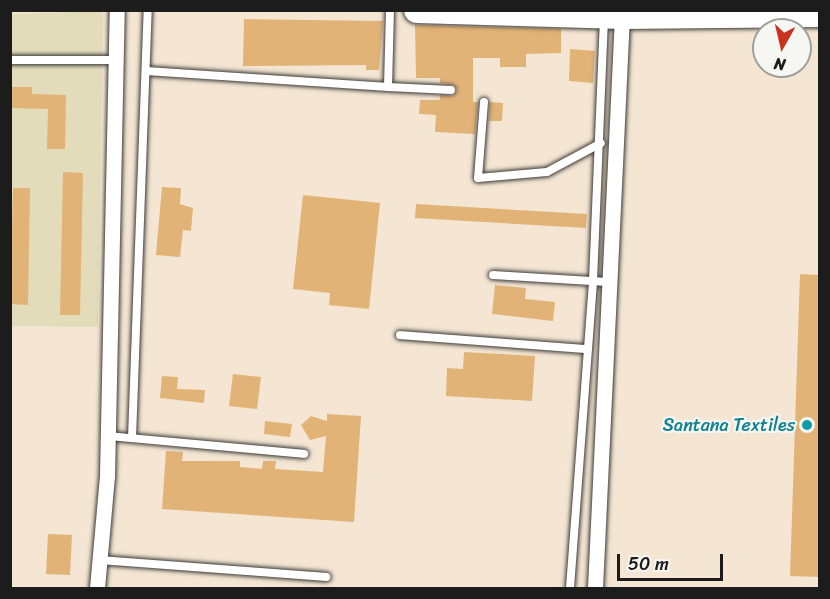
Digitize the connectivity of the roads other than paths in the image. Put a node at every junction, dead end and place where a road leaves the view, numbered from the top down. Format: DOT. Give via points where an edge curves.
graph roads {
  1 [pos="117,10"];
  2 [pos="148,10"];
  3 [pos="390,10"];
  4 [pos="417,10"];
  5 [pos="819,14"];
  6 [pos="613,16"];
  7 [pos="10,60"];
  8 [pos="116,60"];
  9 [pos="146,70"];
  10 [pos="388,87"];
  11 [pos="451,90"];
  12 [pos="484,102"];
  13 [pos="601,143"];
  14 [pos="493,274"];
  15 [pos="601,282"];
  16 [pos="400,335"];
  17 [pos="587,349"];
  18 [pos="108,436"];
  19 [pos="132,438"];
  20 [pos="304,454"];
  21 [pos="100,560"];
  22 [pos="326,578"];
  23 [pos="97,588"];
  24 [pos="570,588"];
  25 [pos="595,588"];
  1 -- 8 [label="street"];
  2 -- 9 [label="lane"];
  3 -- 10 [label="lane"];
  4 -- 6 [label="main road"];
  5 -- 6 [label="main road"];
  6 -- 13 [label="lane"];
  6 -- 15 [label="street"];
  7 -- 8 [label="lane"];
  8 -- 18 [label="street"];
  9 -- 10 [label="lane"];
  9 -- 19 [label="lane"];
  10 -- 11 [label="lane"];
  12 -- 13 [label="lane" via="478,178 547,172"];
  13 -- 15 [label="lane"];
  14 -- 15 [label="lane"];
  15 -- 17 [label="lane"];
  15 -- 25 [label="street"];
  16 -- 17 [label="lane"];
  17 -- 24 [label="lane"];
  18 -- 19 [label="lane"];
  18 -- 21 [label="street"];
  19 -- 20 [label="lane"];
  21 -- 22 [label="lane"];
  21 -- 23 [label="street"];
}
